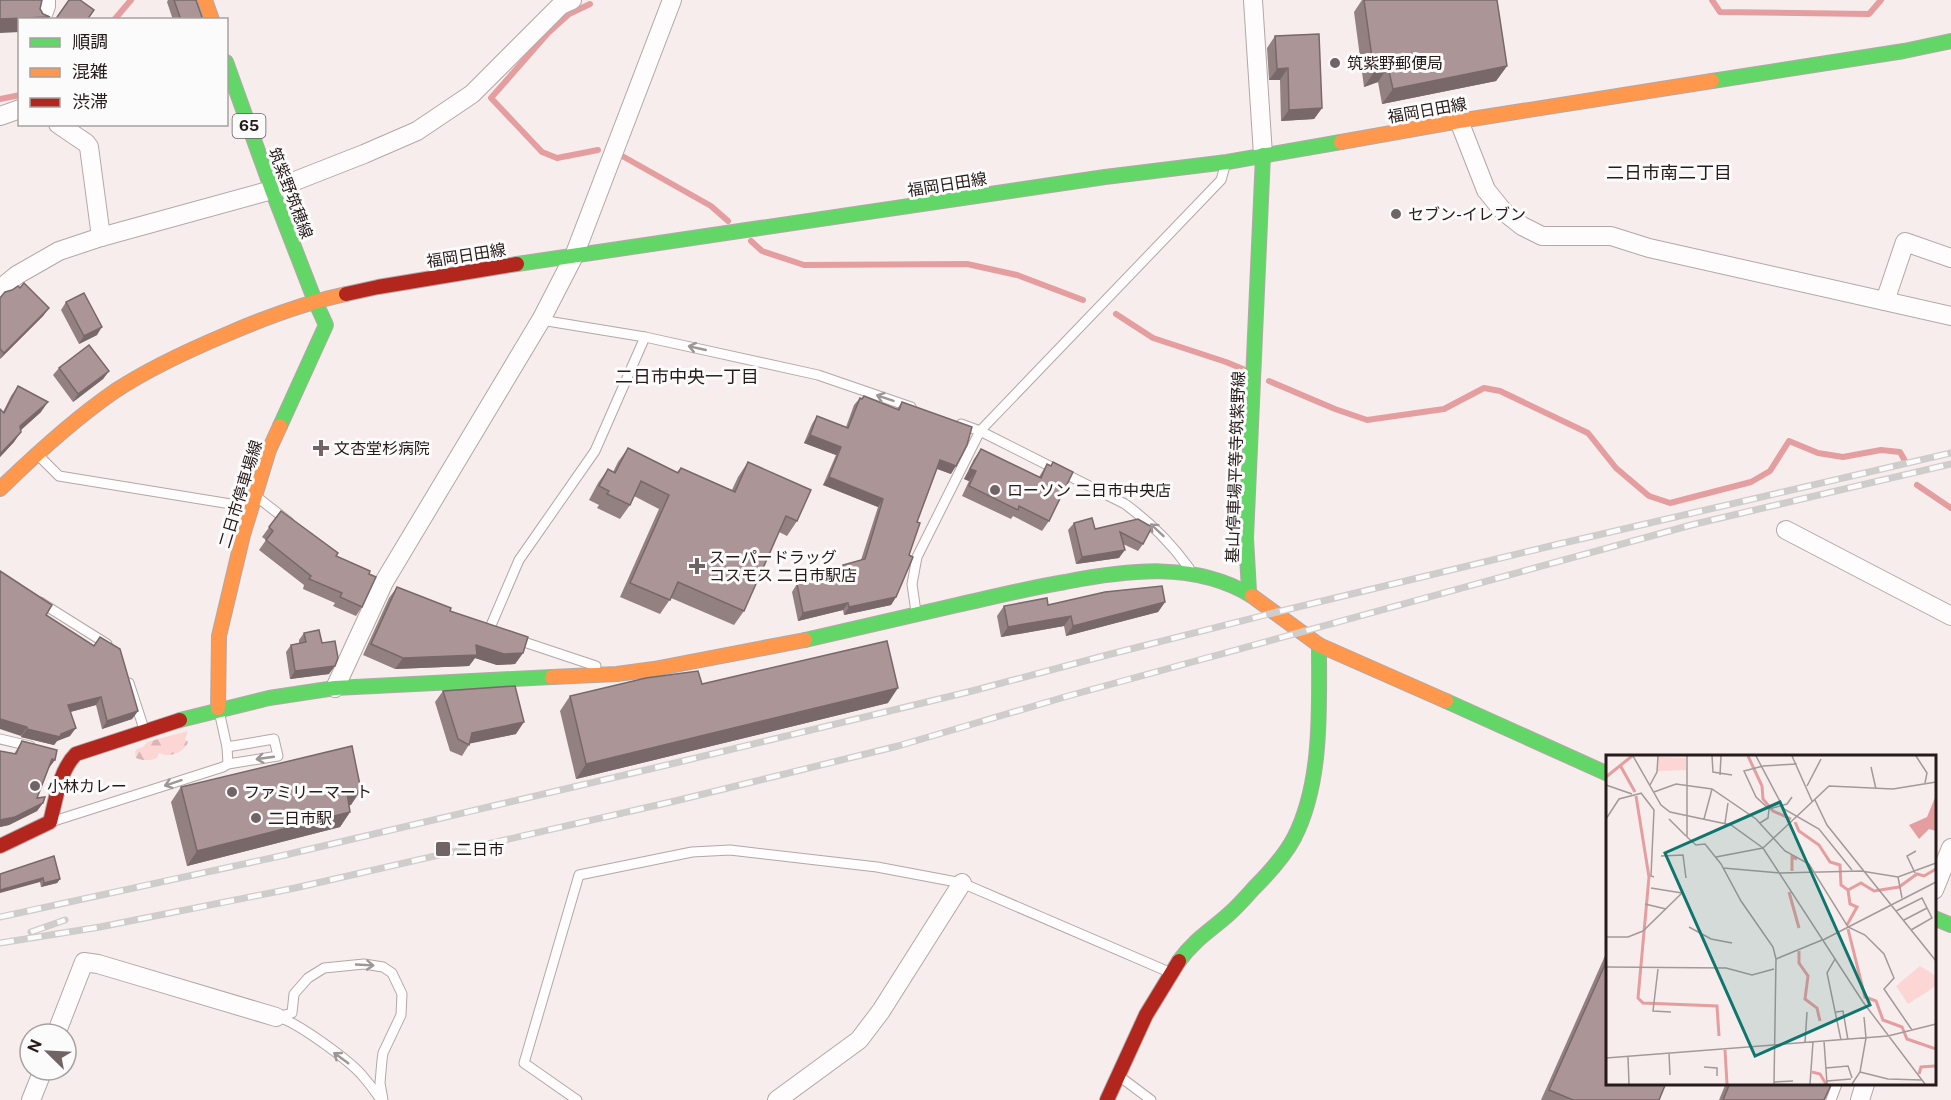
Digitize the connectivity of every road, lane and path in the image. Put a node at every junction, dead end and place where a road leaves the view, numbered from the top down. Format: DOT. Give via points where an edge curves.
graph roads {
  1 [pos="46,0"];
  2 [pos="205,0"];
  3 [pos="572,0"];
  4 [pos="672,0"];
  5 [pos="1253,0"];
  6 [pos="42,18"];
  7 [pos="211,18"];
  8 [pos="1951,41"];
  9 [pos="228,68"];
  10 [pos="18,110"];
  11 [pos="0,116"];
  12 [pos="1459,121"];
  13 [pos="61,126"];
  14 [pos="1263,155"];
  15 [pos="1227,162"];
  16 [pos="272,190"];
  17 [pos="101,237"];
  18 [pos="574,256"];
  19 [pos="1951,258"];
  20 [pos="0,289"];
  21 [pos="315,301"];
  22 [pos="1885,301"];
  23 [pos="1951,316"];
  24 [pos="541,320"];
  25 [pos="645,337"];
  26 [pos="915,408"];
  27 [pos="948,420"];
  28 [pos="980,431"];
  29 [pos="36,453"];
  30 [pos="0,489"];
  31 [pos="253,502"];
  32 [pos="293,525"];
  33 [pos="1786,531"];
  34 [pos="1194,575"];
  35 [pos="1249,591"];
  36 [pos="30,595"];
  37 [pos="917,614"];
  38 [pos="1951,616"];
  39 [pos="478,625"];
  40 [pos="489,630"];
  41 [pos="500,633"];
  42 [pos="510,637"];
  43 [pos="1319,645"];
  44 [pos="119,651"];
  45 [pos="126,674"];
  46 [pos="617,674"];
  47 [pos="335,688"];
  48 [pos="218,708"];
  49 [pos="145,731"];
  50 [pos="0,739"];
  51 [pos="227,747"];
  52 [pos="41,749"];
  53 [pos="228,764"];
  54 [pos="1606,773"];
  55 [pos="50,822"];
  56 [pos="0,846"];
  57 [pos="1951,848"];
  58 [pos="962,884"];
  59 [pos="1936,887"];
  60 [pos="1936,918"];
  61 [pos="1951,925"];
  62 [pos="1171,972"];
  63 [pos="276,1017"];
  64 [pos="61,1022"];
  65 [pos="1118,1075"];
  66 [pos="38,1082"];
  67 [pos="1837,1085"];
  68 [pos="1864,1085"];
  69 [pos="31,1100"];
  70 [pos="382,1100"];
  71 [pos="577,1100"];
  72 [pos="777,1100"];
  73 [pos="1107,1100"];
  74 [pos="1151,1100"];
  75 [pos="1831,1100"];
  76 [pos="1860,1100"];
  1 -- 6 [label="street"];
  2 -- 7 [label="main road"];
  3 -- 16 [label="street" via="561,5 472,94 417,130"];
  4 -- 18 [label="street"];
  5 -- 14 [label="street"];
  8 -- 12 [label="main road, 福岡日田線"];
  9 -- 16 [label="main road, 筑紫野筑穂線 / 65"];
  10 -- 11 [label="street"];
  12 -- 14 [label="main road, 福岡日田線"];
  12 -- 22 [label="street" via="1486,190 1503,211 1542,236 1611,236"];
  13 -- 17 [label="street" via="89,147"];
  14 -- 15 [label="main road, 福岡日田線"];
  14 -- 35 [label="main road, 基山停車場平等寺筑紫野線" via="1246,538"];
  15 -- 18 [label="main road, 福岡日田線"];
  15 -- 28 [label="lane" via="1221,180"];
  16 -- 17 [label="street"];
  16 -- 21 [label="main road, 筑紫野筑穂線 / 65"];
  17 -- 20 [label="street" via="59,251 16,274"];
  18 -- 21 [label="main road, 福岡日田線" via="401,283"];
  18 -- 24 [label="street"];
  19 -- 22 [label="street" via="1905,242"];
  21 -- 29 [label="main road, 福岡日田線" via="173,357 114,392"];
  21 -- 31 [label="main road, 二日市停車場線" via="326,325 269,450"];
  22 -- 23 [label="street"];
  24 -- 25 [label="lane"];
  24 -- 47 [label="street" via="383,584"];
  26 -- 25 [label="lane, one-way" via="818,375"];
  25 -- 40 [label="lane" via="595,451 519,560"];
  27 -- 28 [label="lane"];
  34 -- 28 [label="lane, one-way" via="1172,545 1125,504"];
  28 -- 37 [label="lane" via="917,556 912,584"];
  29 -- 30 [label="main road, 福岡日田線"];
  29 -- 31 [label="lane" via="59,476"];
  31 -- 32 [label="lane"];
  31 -- 48 [label="main road, 二日市停車場線" via="219,636"];
  33 -- 38 [label="street"];
  34 -- 35 [label="main road"];
  34 -- 37 [label="main road" via="1166,570 1106,574 1020,589"];
  35 -- 43 [label="main road"];
  36 -- 44 [label="lane"];
  37 -- 46 [label="main road"];
  39 -- 40 [label="lane"];
  40 -- 41 [label="lane"];
  42 -- 46 [label="lane"];
  43 -- 54 [label="main road"];
  43 -- 62 [label="main road" via="1315,769 1293,840 1267,875 1198,939"];
  45 -- 49 [label="lane"];
  46 -- 47 [label="main road"];
  47 -- 48 [label="main road"];
  48 -- 49 [label="main road"];
  48 -- 51 [label="lane"];
  49 -- 55 [label="main road" via="67,755"];
  50 -- 52 [label="lane"];
  51 -- 53 [label="lane"];
  51 -- 53 [label="lane, one-way" via="274,739 278,756"];
  53 -- 55 [label="lane, one-way"];
  55 -- 56 [label="main road"];
  57 -- 59 [label="street"];
  58 -- 62 [label="lane"];
  58 -- 71 [label="lane" via="877,867 730,850 692,852 579,875 524,1063"];
  58 -- 72 [label="street" via="859,1040"];
  60 -- 61 [label="main road"];
  62 -- 65 [label="main road"];
  63 -- 64 [label="street" via="84,962"];
  70 -- 63 [label="lane, one-way" via="344,1059 291,1022"];
  63 -- 70 [label="lane, one-way" via="292,1013 294,994 324,968 364,964 389,970 402,994 401,1015 383,1053"];
  65 -- 73 [label="main road"];
  65 -- 74 [label="lane"];
  66 -- 69 [label="street"];
  67 -- 75 [label="lane"];
  68 -- 76 [label="street"];
}
